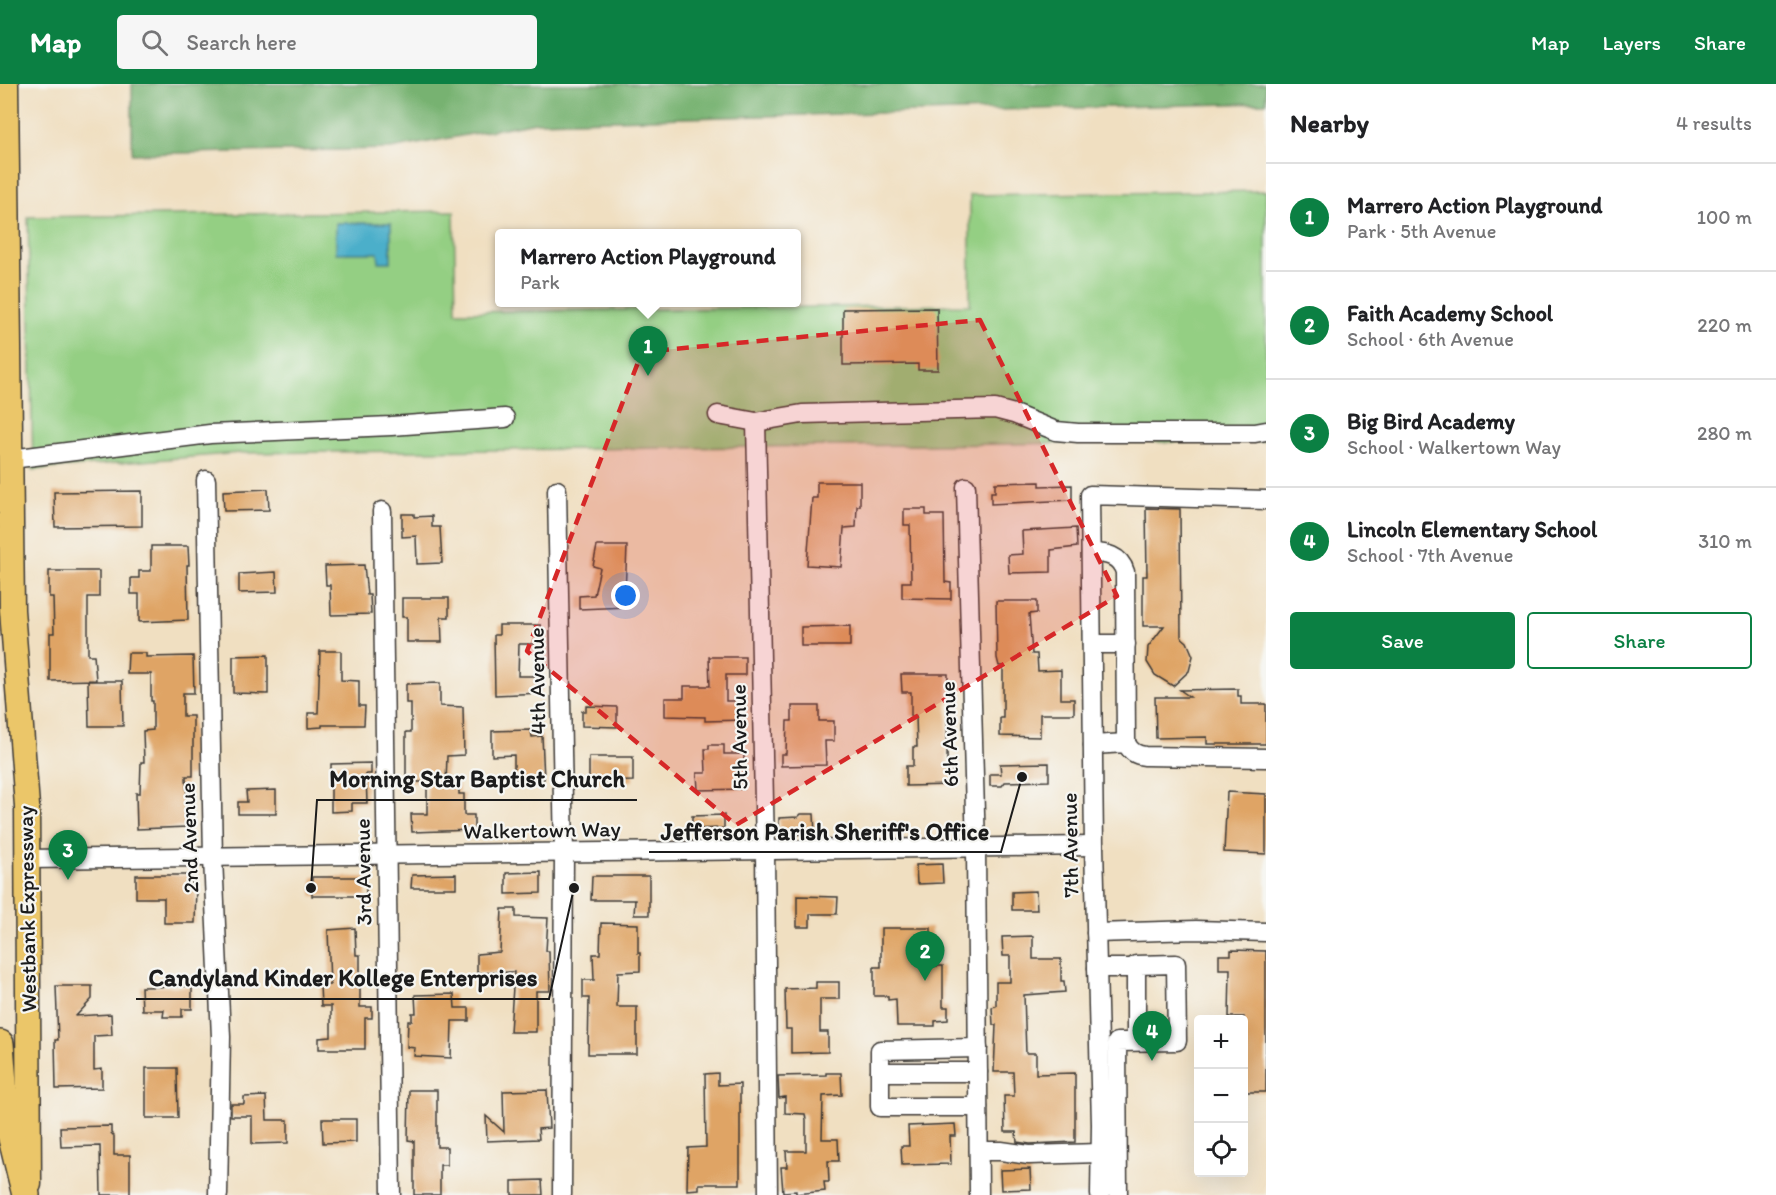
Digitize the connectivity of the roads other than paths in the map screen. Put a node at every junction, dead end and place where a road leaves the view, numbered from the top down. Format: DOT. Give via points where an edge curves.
graph roads {
  1 [pos="6,84"];
  2 [pos="4,190"];
  3 [pos="718,415"];
  4 [pos="505,418"];
  5 [pos="756,422"];
  6 [pos="1266,431"];
  7 [pos="5,459"];
  8 [pos="206,480"];
  9 [pos="966,488"];
  10 [pos="557,490"];
  11 [pos="1266,500"];
  12 [pos="382,512"];
  13 [pos="1090,553"];
  14 [pos="1092,644"];
  15 [pos="1126,644"];
  16 [pos="1126,744"];
  17 [pos="1093,745"];
  18 [pos="1266,758"];
  19 [pos="1094,846"];
  20 [pos="976,849"];
  21 [pos="765,850"];
  22 [pos="564,854"];
  23 [pos="387,856"];
  24 [pos="213,858"];
  25 [pos="27,859"];
  26 [pos="1266,932"];
  27 [pos="1096,933"];
  28 [pos="1097,968"];
  29 [pos="1136,968"];
  30 [pos="1136,1041"];
  31 [pos="1099,1042"];
  32 [pos="1118,1042"];
  33 [pos="0,1045"];
  34 [pos="978,1047"];
  35 [pos="880,1072"];
  36 [pos="978,1072"];
  37 [pos="978,1107"];
  38 [pos="979,1151"];
  39 [pos="1100,1153"];
  40 [pos="28,1195"];
  41 [pos="218,1195"];
  42 [pos="391,1195"];
  43 [pos="562,1195"];
  44 [pos="768,1195"];
  45 [pos="979,1195"];
  46 [pos="1100,1195"];
  47 [pos="1118,1195"];
  1 -- 2 [label="main road, Westbank Expressway"];
  2 -- 7 [label="main road, Westbank Expressway"];
  3 -- 5 [label="street"];
  4 -- 7 [label="street" via="210,434"];
  5 -- 6 [label="street" via="802,414 995,409 1056,431 1078,434"];
  5 -- 21 [label="street, 5th Avenue"];
  7 -- 25 [label="main road, Westbank Expressway"];
  8 -- 24 [label="street, 2nd Avenue"];
  9 -- 20 [label="street, 6th Avenue"];
  10 -- 22 [label="street, 4th Avenue"];
  11 -- 13 [label="street, 7th Avenue" via="1090,495"];
  12 -- 23 [label="street, 3rd Avenue"];
  13 -- 14 [label="street, 7th Avenue"];
  13 -- 15 [label="street" via="1105,553 1123,563"];
  14 -- 15 [label="street"];
  14 -- 17 [label="street, 7th Avenue"];
  15 -- 16 [label="street"];
  16 -- 17 [label="street"];
  16 -- 18 [label="street" via="1136,755 1145,756"];
  17 -- 19 [label="street, 7th Avenue"];
  19 -- 20 [label="street, Walkertown Way"];
  19 -- 27 [label="street, 7th Avenue"];
  20 -- 21 [label="street, Walkertown Way"];
  20 -- 34 [label="street, 6th Avenue"];
  21 -- 22 [label="street, Walkertown Way"];
  21 -- 44 [label="street, 5th Avenue"];
  22 -- 23 [label="street, Walkertown Way"];
  22 -- 43 [label="street, 4th Avenue"];
  23 -- 24 [label="street, Walkertown Way"];
  23 -- 42 [label="street, 3rd Avenue"];
  24 -- 25 [label="street, Walkertown Way"];
  24 -- 41 [label="street, 2nd Avenue" via="221,1037"];
  25 -- 40 [label="main road, Westbank Expressway"];
  26 -- 27 [label="street"];
  27 -- 28 [label="street, 7th Avenue"];
  28 -- 29 [label="street"];
  28 -- 31 [label="street, 7th Avenue"];
  29 -- 30 [label="street"];
  29 -- 30 [label="street" via="1176,964 1178,1041"];
  30 -- 32 [label="street"];
  31 -- 32 [label="street"];
  31 -- 39 [label="street, 7th Avenue"];
  32 -- 47 [label="street"];
  33 -- 40 [label="highway" via="5,1110"];
  34 -- 35 [label="street" via="880,1050"];
  34 -- 36 [label="street, 6th Avenue"];
  35 -- 36 [label="street"];
  35 -- 37 [label="street" via="880,1107"];
  36 -- 37 [label="street, 6th Avenue"];
  37 -- 38 [label="street, 6th Avenue"];
  38 -- 39 [label="street" via="1029,1155"];
  38 -- 45 [label="street, 6th Avenue"];
  39 -- 46 [label="street, 7th Avenue"];
}
